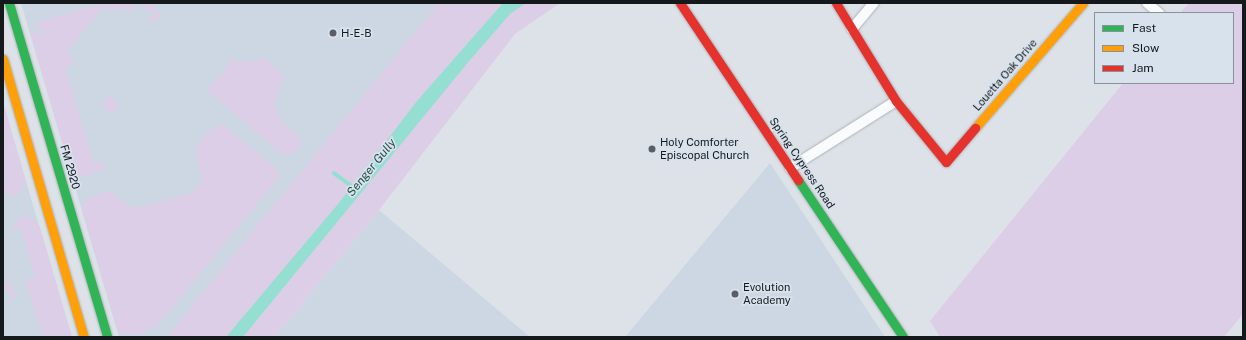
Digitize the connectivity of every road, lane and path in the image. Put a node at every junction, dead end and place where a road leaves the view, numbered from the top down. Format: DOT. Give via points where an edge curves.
graph roads {
  1 [pos="9,3"];
  2 [pos="680,3"];
  3 [pos="836,3"];
  4 [pos="874,3"];
  5 [pos="1083,3"];
  6 [pos="1147,3"];
  7 [pos="1158,12"];
  8 [pos="13,16"];
  9 [pos="3,19"];
  10 [pos="852,29"];
  11 [pos="3,60"];
  12 [pos="896,101"];
  13 [pos="790,168"];
  14 [pos="84,337"];
  15 [pos="107,337"];
  16 [pos="903,337"];
  1 -- 8 [label="main road, FM 2920 / FM 2920"];
  2 -- 13 [label="main road, Spring Cypress Road"];
  3 -- 10 [label="main road"];
  4 -- 10 [label="street"];
  5 -- 12 [label="main road, Louetta Oak Drive" via="946,162"];
  6 -- 7 [label="street"];
  8 -- 9 [label="street"];
  8 -- 15 [label="main road, FM 2920 / FM 2920"];
  10 -- 12 [label="main road"];
  11 -- 14 [label="main road"];
  12 -- 13 [label="street"];
  13 -- 16 [label="main road, Spring Cypress Road"];
}
